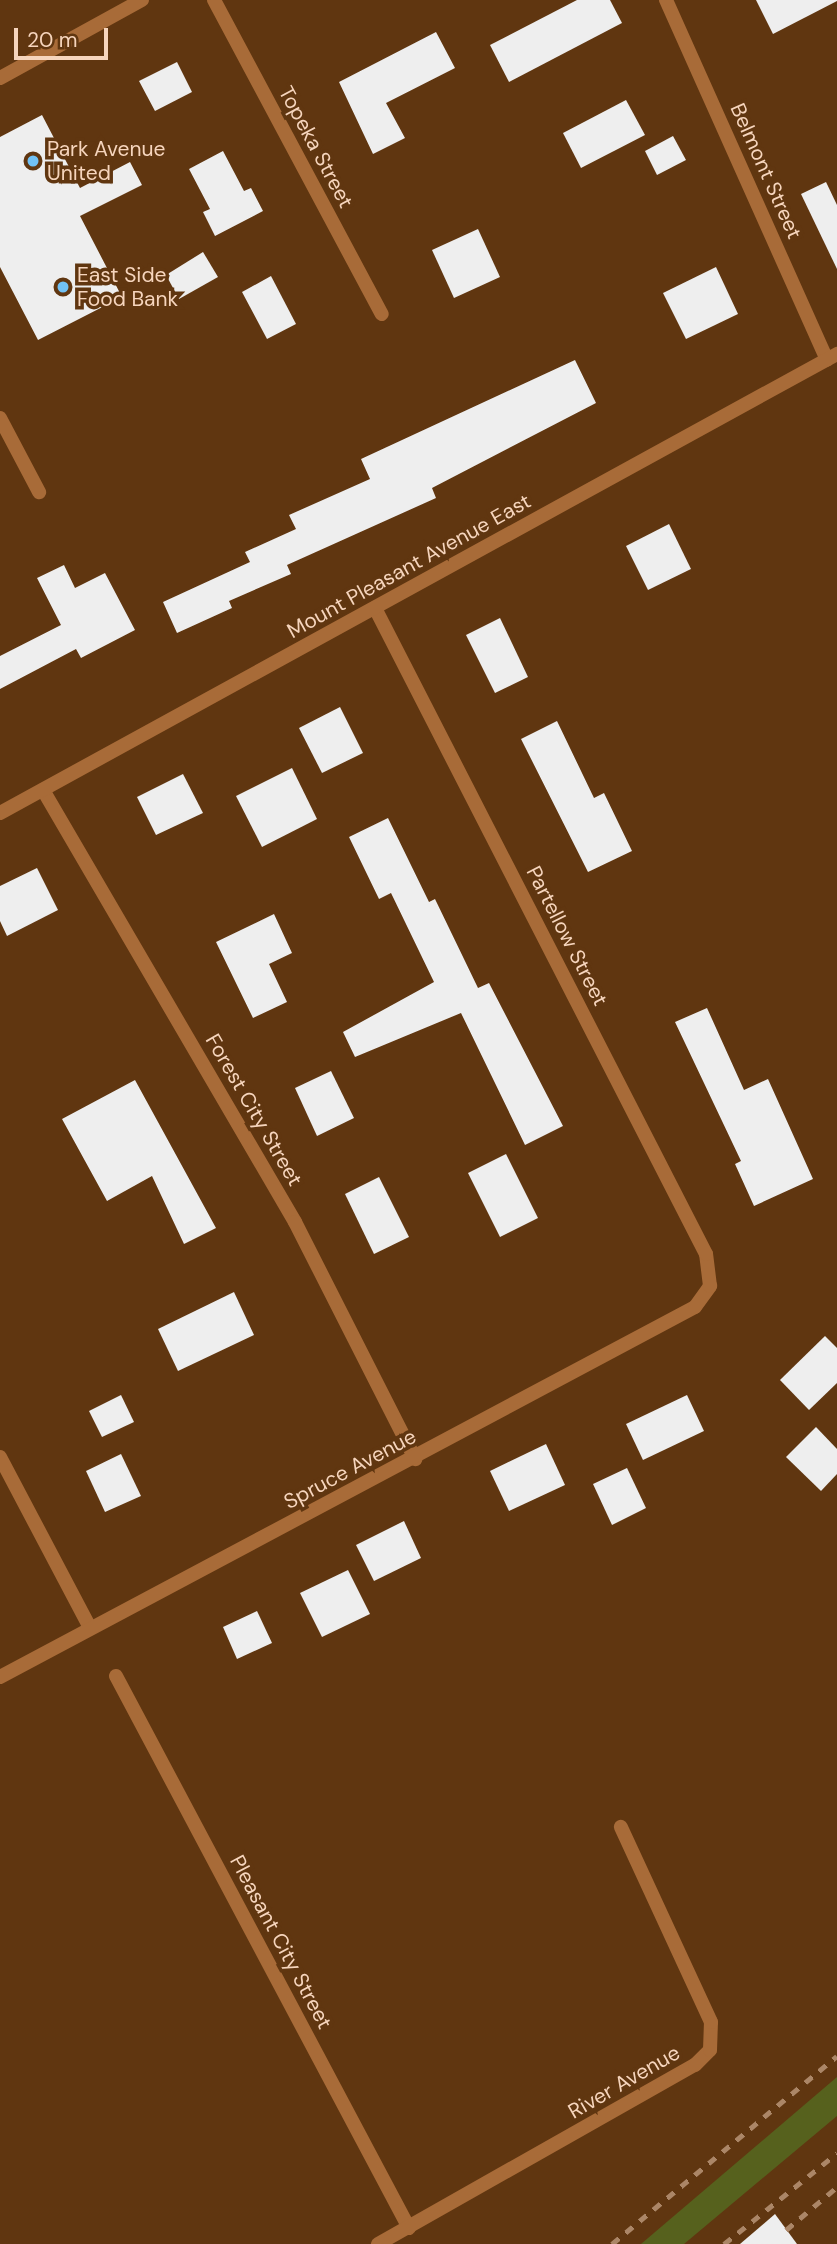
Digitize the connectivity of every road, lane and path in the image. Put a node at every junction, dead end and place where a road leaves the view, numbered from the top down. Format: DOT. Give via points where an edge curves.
graph roads {
  1 [pos="142,0"];
  2 [pos="214,0"];
  3 [pos="666,0"];
  4 [pos="0,78"];
  5 [pos="382,314"];
  6 [pos="832,357"];
  7 [pos="0,418"];
  8 [pos="39,492"];
  9 [pos="375,608"];
  10 [pos="43,790"];
  11 [pos="0,813"];
  12 [pos="710,1286"];
  13 [pos="0,1457"];
  14 [pos="415,1459"];
  15 [pos="90,1628"];
  16 [pos="116,1676"];
  17 [pos="0,1677"];
  18 [pos="621,1827"];
  19 [pos="409,2228"];
  20 [pos="378,2244"];
  1 -- 4 [label="street"];
  2 -- 5 [label="street, Topeka Street"];
  3 -- 6 [label="street, Belmont Street"];
  6 -- 9 [label="street, Mount Pleasant Avenue East"];
  7 -- 8 [label="street"];
  9 -- 10 [label="street, Mount Pleasant Avenue East"];
  9 -- 12 [label="street, Partellow Street" via="706,1254"];
  10 -- 11 [label="street, Mount Pleasant Avenue East"];
  10 -- 14 [label="street, Forest City Street" via="295,1222"];
  12 -- 14 [label="street, Spruce Avenue" via="695,1307"];
  13 -- 15 [label="street"];
  14 -- 15 [label="street, Spruce Avenue"];
  15 -- 17 [label="street, Spruce Avenue"];
  16 -- 19 [label="street, Pleasant City Street"];
  18 -- 19 [label="street, River Avenue" via="712,2022 710,2050 695,2065"];
  19 -- 20 [label="street, River Avenue"];
}
